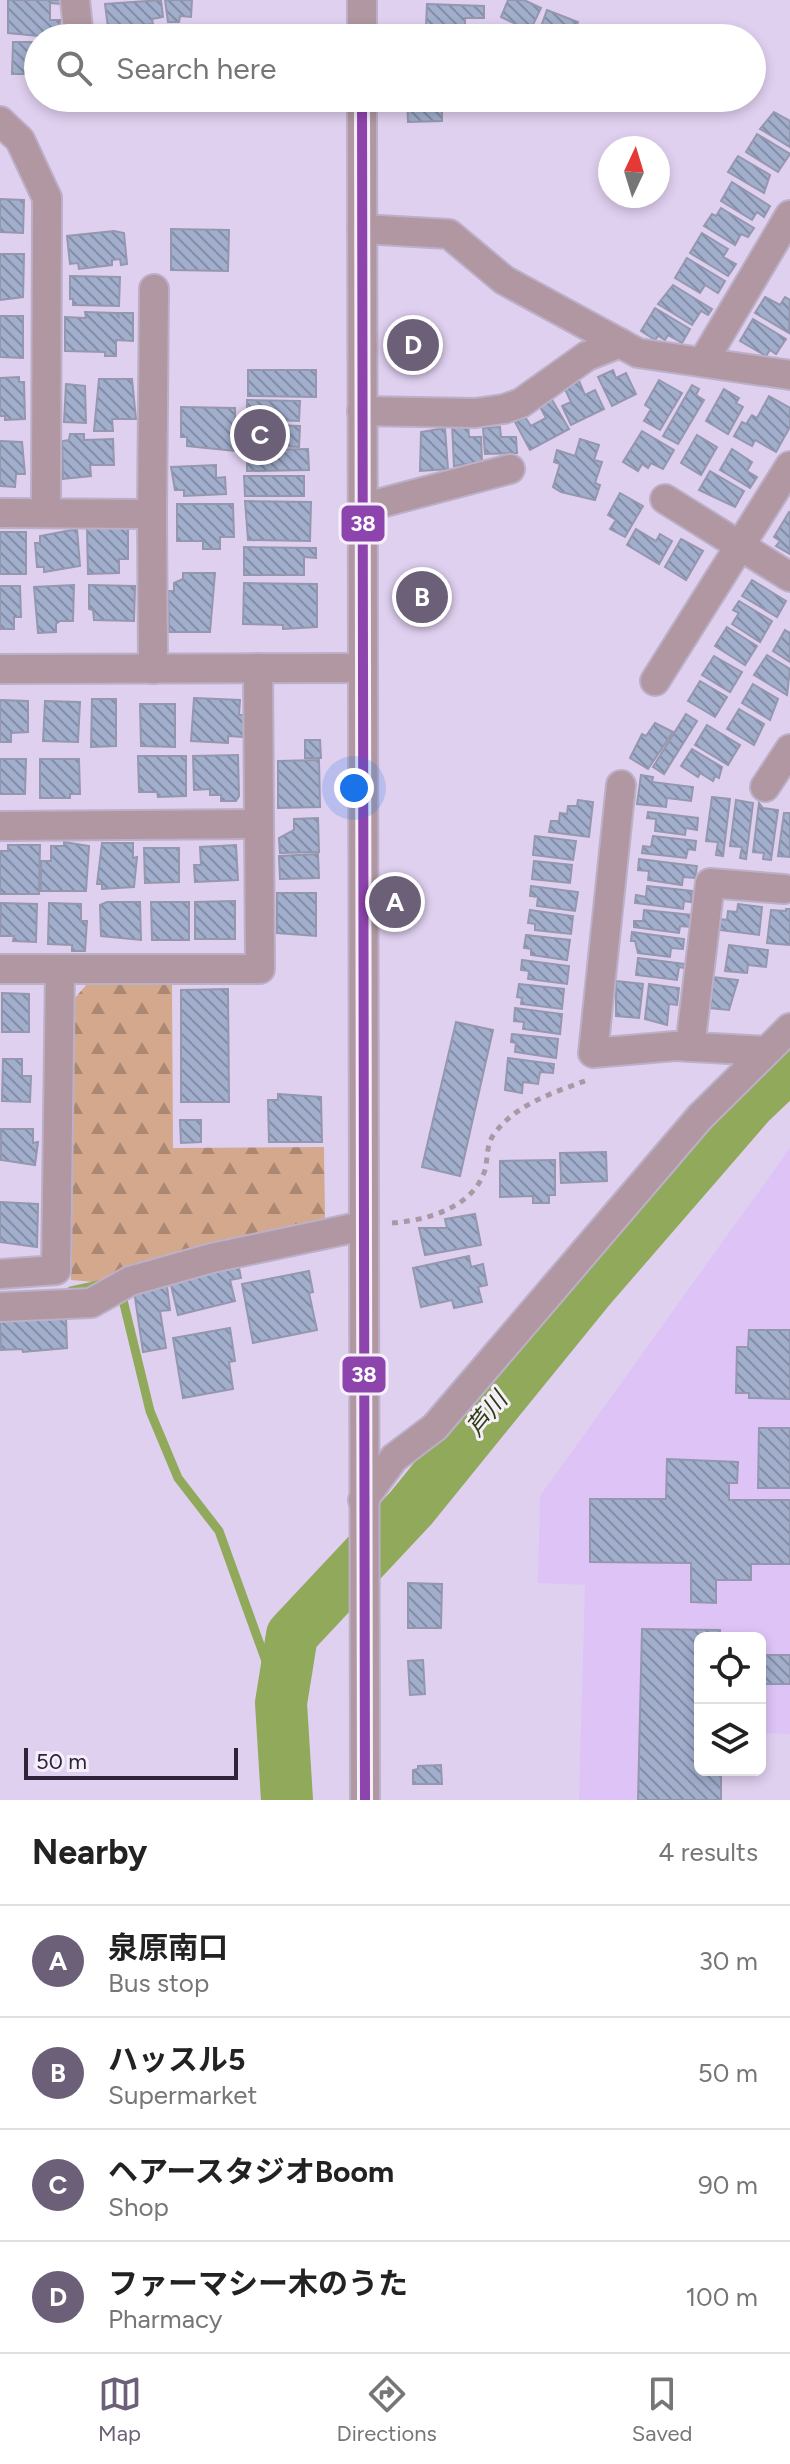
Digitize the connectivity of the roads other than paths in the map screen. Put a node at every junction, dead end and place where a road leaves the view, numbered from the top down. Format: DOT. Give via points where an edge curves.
graph roads {
  1 [pos="75,0"];
  2 [pos="362,0"];
  3 [pos="78,24"];
  4 [pos="362,24"];
  5 [pos="362,112"];
  6 [pos="0,121"];
  7 [pos="790,215"];
  8 [pos="362,229"];
  9 [pos="154,289"];
  10 [pos="620,343"];
  11 [pos="703,362"];
  12 [pos="790,375"];
  13 [pos="362,411"];
  14 [pos="790,466"];
  15 [pos="510,469"];
  16 [pos="665,499"];
  17 [pos="362,508"];
  18 [pos="0,513"];
  19 [pos="46,513"];
  20 [pos="152,514"];
  21 [pos="740,545"];
  22 [pos="790,577"];
  23 [pos="258,668"];
  24 [pos="363,668"];
  25 [pos="0,669"];
  26 [pos="153,669"];
  27 [pos="655,681"];
  28 [pos="790,749"];
  29 [pos="621,785"];
  30 [pos="765,787"];
  31 [pos="259,824"];
  32 [pos="0,826"];
  33 [pos="784,889"];
  34 [pos="0,969"];
  35 [pos="60,969"];
  36 [pos="790,1028"];
  37 [pos="690,1047"];
  38 [pos="766,1051"];
  39 [pos="363,1226"];
  40 [pos="0,1274"];
  41 [pos="0,1307"];
  42 [pos="363,1514"];
  43 [pos="365,1800"];
  1 -- 3 [label="street"];
  2 -- 4 [label="street"];
  5 -- 8 [label="street"];
  6 -- 19 [label="street" via="20,140 47,198"];
  7 -- 11 [label="street"];
  8 -- 10 [label="street" via="449,234 504,280"];
  8 -- 13 [label="street"];
  9 -- 20 [label="street"];
  10 -- 11 [label="street" via="638,353"];
  10 -- 13 [label="street" via="587,356 521,403 504,409"];
  11 -- 12 [label="street"];
  13 -- 17 [label="street"];
  14 -- 21 [label="street"];
  15 -- 17 [label="street"];
  16 -- 21 [label="street"];
  17 -- 24 [label="street"];
  18 -- 19 [label="street"];
  19 -- 20 [label="street"];
  20 -- 26 [label="street"];
  21 -- 22 [label="street"];
  21 -- 27 [label="street"];
  23 -- 24 [label="street"];
  23 -- 26 [label="street"];
  23 -- 31 [label="street"];
  24 -- 39 [label="street"];
  25 -- 26 [label="street"];
  28 -- 30 [label="street"];
  29 -- 37 [label="street" via="593,1053"];
  31 -- 32 [label="street"];
  31 -- 35 [label="street" via="260,969"];
  33 -- 37 [label="street" via="710,883"];
  34 -- 35 [label="street"];
  35 -- 40 [label="street" via="56,1270"];
  36 -- 38 [label="street"];
  37 -- 38 [label="street"];
  38 -- 42 [label="street" via="700,1117 435,1427 394,1458"];
  39 -- 41 [label="street" via="130,1281 91,1303"];
  39 -- 42 [label="street"];
  42 -- 43 [label="street"];
}
